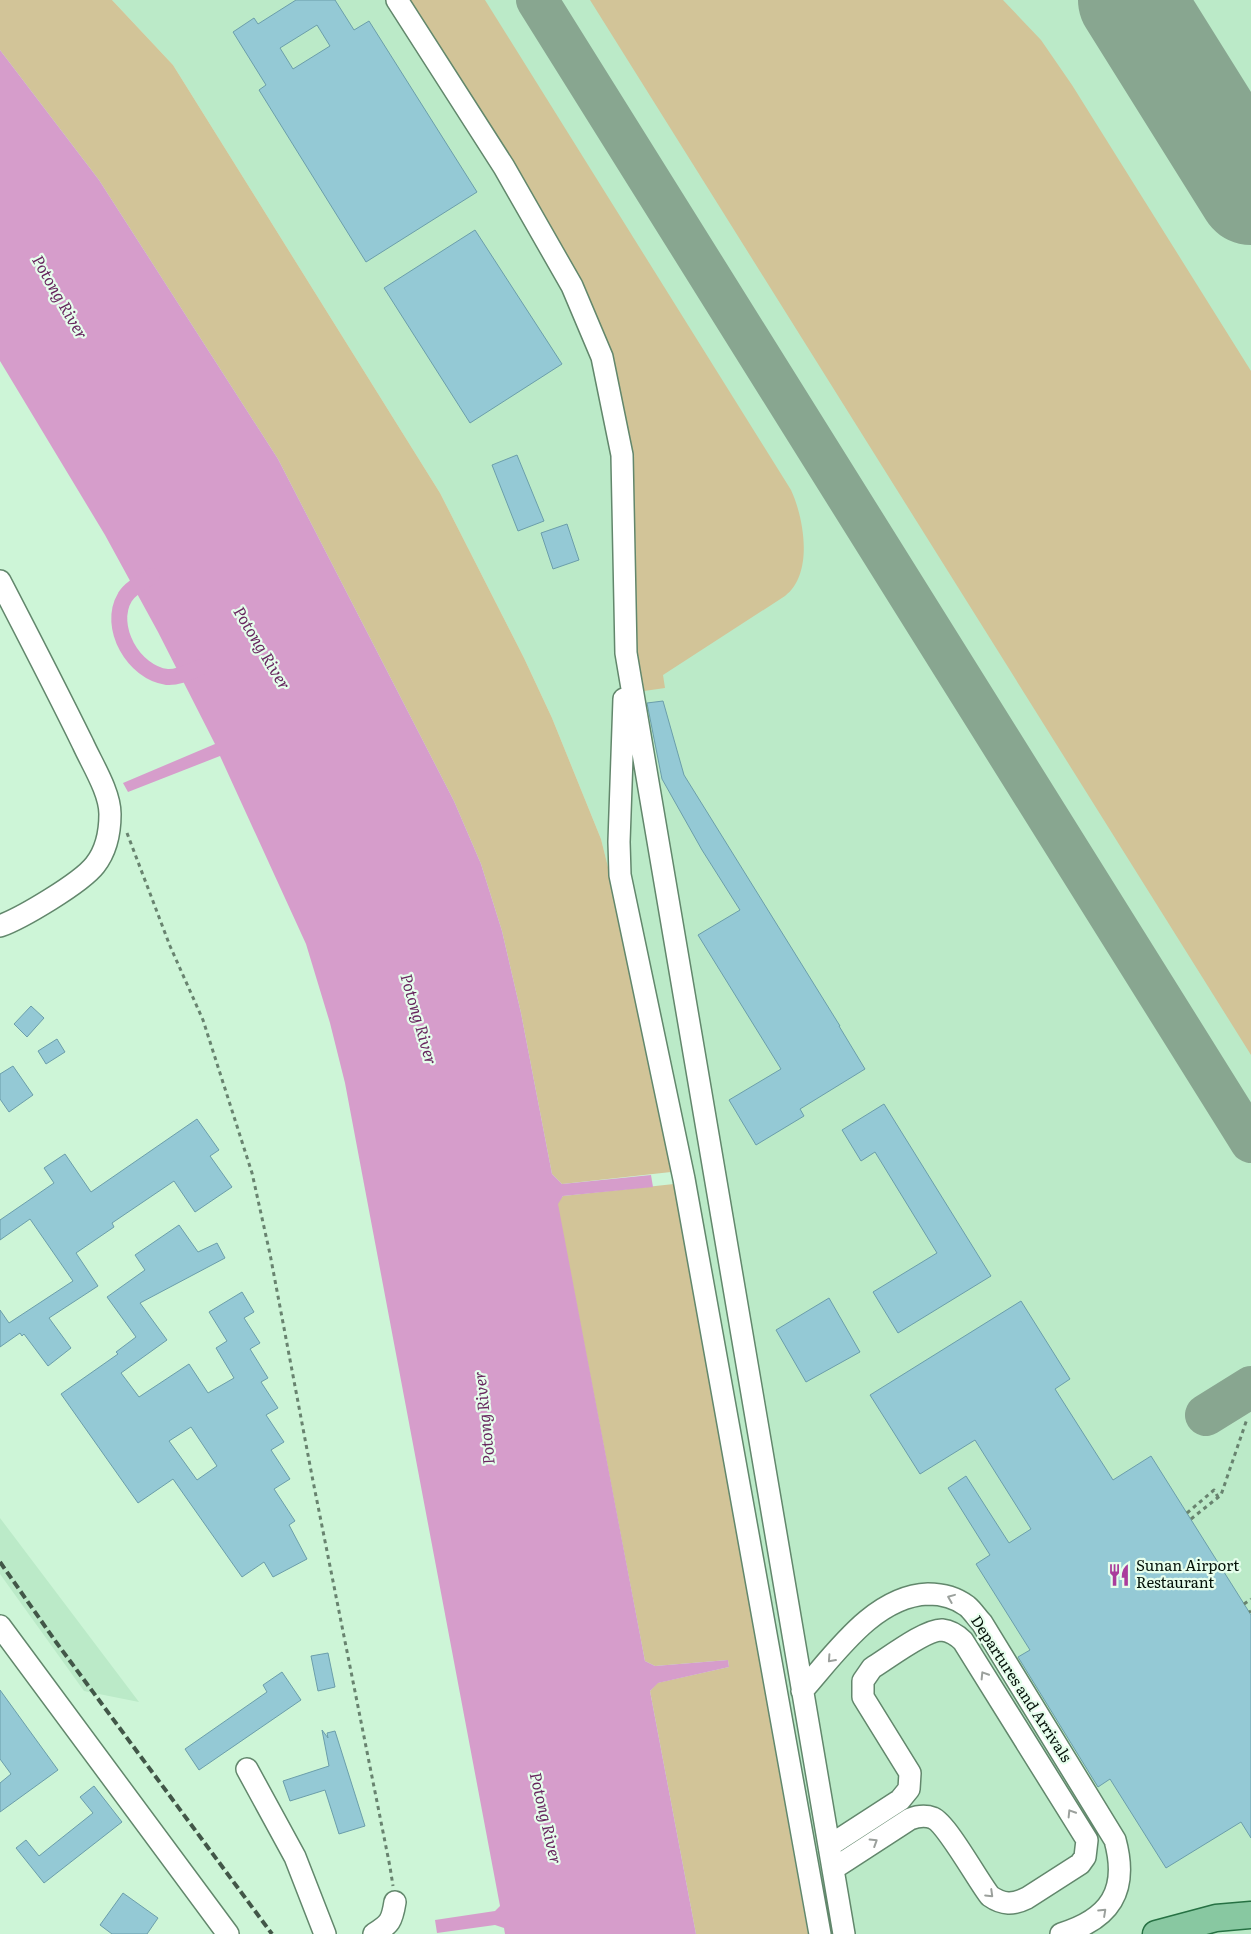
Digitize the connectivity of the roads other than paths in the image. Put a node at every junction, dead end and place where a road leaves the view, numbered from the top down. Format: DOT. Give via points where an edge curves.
graph roads {
  1 [pos="397,0"];
  2 [pos="0,581"];
  3 [pos="626,653"];
  4 [pos="0,926"];
  5 [pos="0,1626"];
  6 [pos="802,1691"];
  7 [pos="246,1769"];
  8 [pos="829,1846"];
  9 [pos="833,1868"];
  10 [pos="395,1902"];
  11 [pos="1251,1915"];
  12 [pos="228,1934"];
  13 [pos="325,1934"];
  14 [pos="374,1934"];
  15 [pos="820,1934"];
  16 [pos="844,1934"];
  17 [pos="1061,1934"];
  18 [pos="1156,1934"];
  1 -- 3 [label="street" via="514,184 572,286 602,357 622,455"];
  2 -- 4 [label="street" via="103,786 110,813 104,850 96,864 80,880 13,922"];
  3 -- 6 [label="street"];
  3 -- 15 [label="street" via="620,875 684,1179"];
  5 -- 12 [label="street"];
  6 -- 8 [label="street"];
  17 -- 6 [label="street, Departures and Arrivals, one-way" via="1090,1923 1110,1905 1120,1882 1116,1840 982,1623 967,1606 951,1596 938,1594 918,1594 896,1601 860,1626"];
  7 -- 13 [label="street" via="295,1857"];
  8 -- 9 [label="street"];
  9 -- 8 [label="street, one-way" via="910,1820 932,1817 943,1826 990,1896 1008,1904 1027,1898 1080,1864 1085,1857 1087,1840 963,1641 941,1630 925,1635 866,1674 863,1697 910,1773 911,1781 900,1800"];
  9 -- 16 [label="street"];
  10 -- 14 [label="street" via="392,1918"];
  11 -- 18 [label="main road" via="1216,1918"];
}
